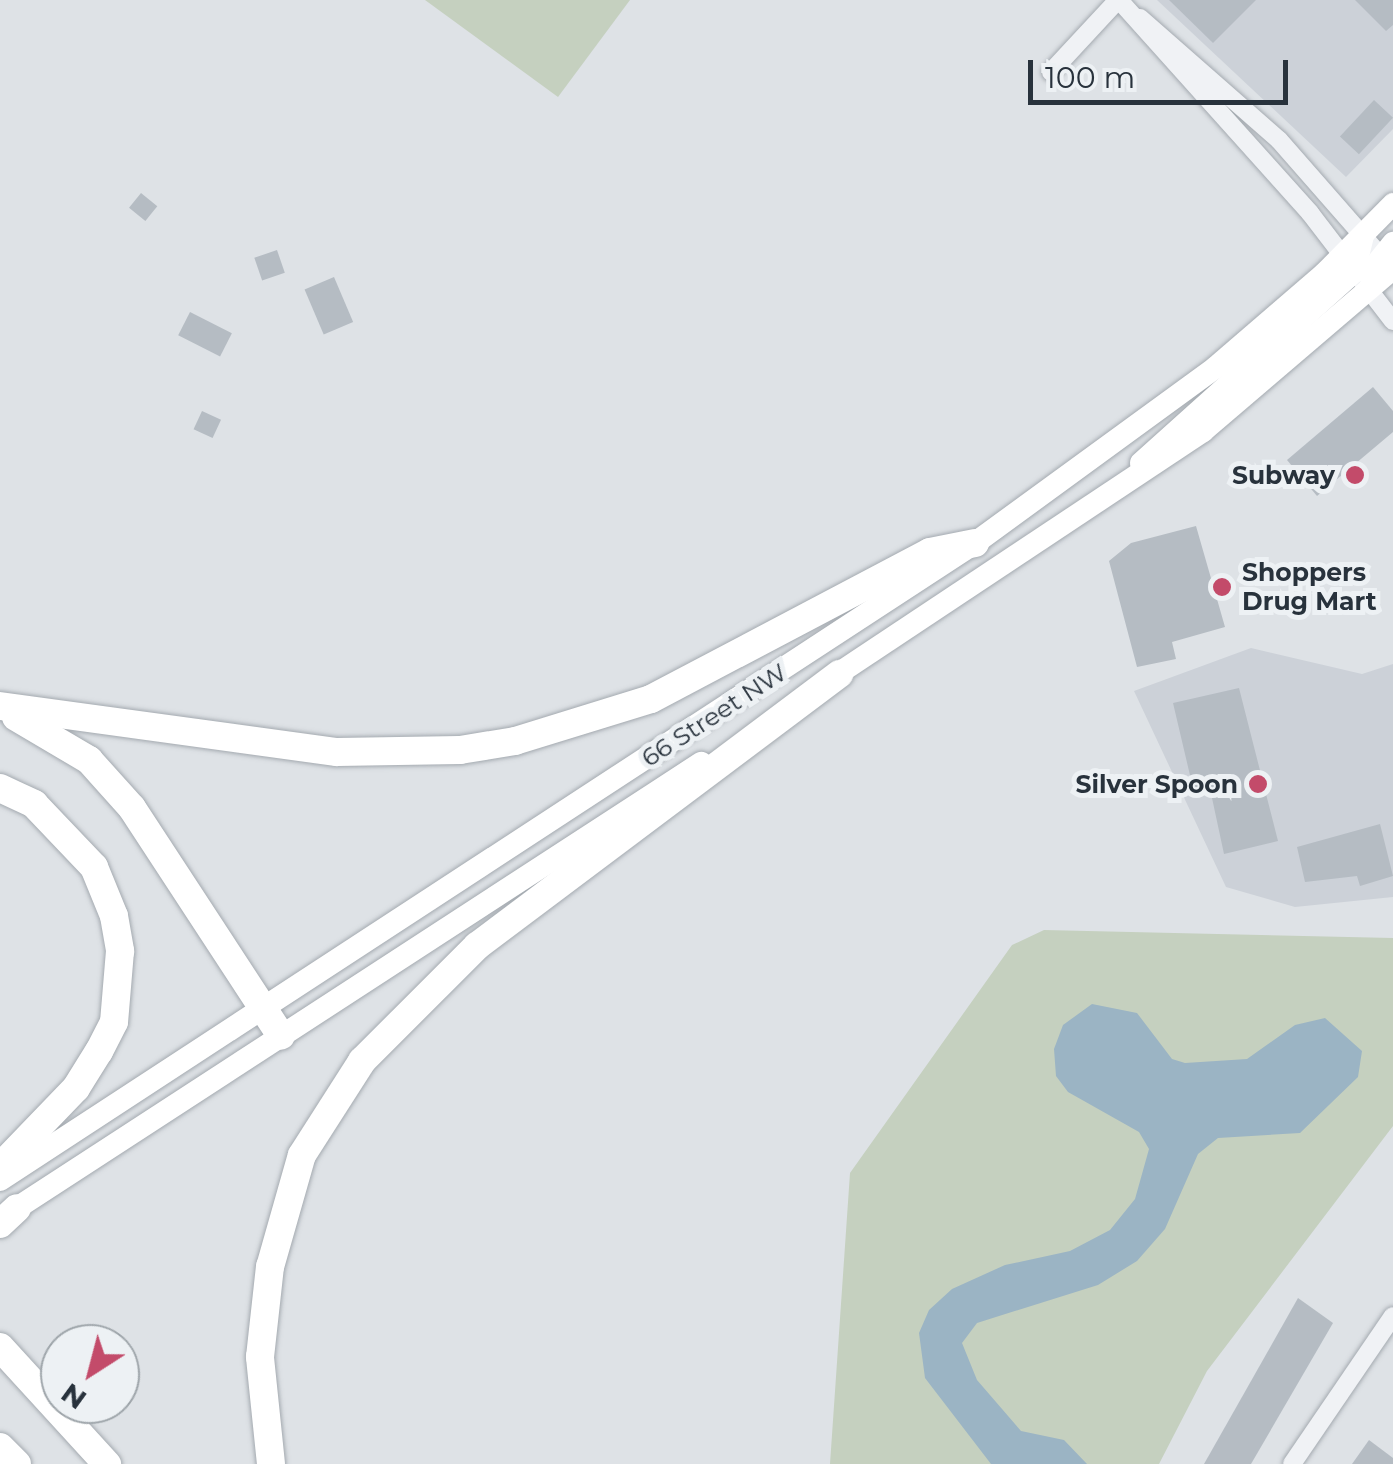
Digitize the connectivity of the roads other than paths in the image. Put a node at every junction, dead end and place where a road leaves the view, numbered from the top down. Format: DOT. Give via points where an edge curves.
graph roads {
  1 [pos="1123,5"];
  2 [pos="1051,72"];
  3 [pos="1393,204"];
  4 [pos="1363,234"];
  5 [pos="1390,262"];
  6 [pos="1349,264"];
  7 [pos="1369,292"];
  8 [pos="1393,321"];
  9 [pos="1110,496"];
  10 [pos="975,542"];
  11 [pos="839,674"];
  12 [pos="0,709"];
  13 [pos="0,788"];
  14 [pos="262,1009"];
  15 [pos="282,1036"];
  16 [pos="0,1167"];
  17 [pos="0,1180"];
  18 [pos="6,1217"];
  19 [pos="1393,1316"];
  20 [pos="0,1346"];
  21 [pos="0,1447"];
  22 [pos="17,1464"];
  23 [pos="107,1464"];
  24 [pos="271,1464"];
  25 [pos="1292,1464"];
  1 -- 2 [label="street"];
  1 -- 4 [label="street" via="1168,36 1271,133"];
  1 -- 6 [label="street"];
  3 -- 4 [label="main road, 66 Street NW"];
  4 -- 5 [label="street"];
  4 -- 6 [label="main road, 66 Street NW"];
  5 -- 7 [label="main road, 66 Street NW"];
  6 -- 7 [label="street"];
  6 -- 9 [label="main road"];
  6 -- 10 [label="main road, 66 Street NW"];
  7 -- 8 [label="street"];
  7 -- 9 [label="main road, 66 Street NW" via="1203,431"];
  9 -- 11 [label="main road, 66 Street NW"];
  10 -- 12 [label="highway" via="930,552 651,698 516,741 460,750 337,752"];
  10 -- 14 [label="main road, 66 Street NW"];
  11 -- 15 [label="main road, 66 Street NW"];
  11 -- 24 [label="highway" via="477,946 362,1061 302,1154 270,1267 260,1357"];
  12 -- 14 [label="highway" via="63,741 110,782"];
  13 -- 16 [label="highway" via="34,804 94,867 120,951 114,1022 99,1051 76,1088"];
  14 -- 15 [label="highway"];
  14 -- 17 [label="main road, 66 Street NW"];
  15 -- 18 [label="main road, 66 Street NW"];
  19 -- 25 [label="street"];
  20 -- 23 [label="highway"];
  21 -- 22 [label="highway"];
}
